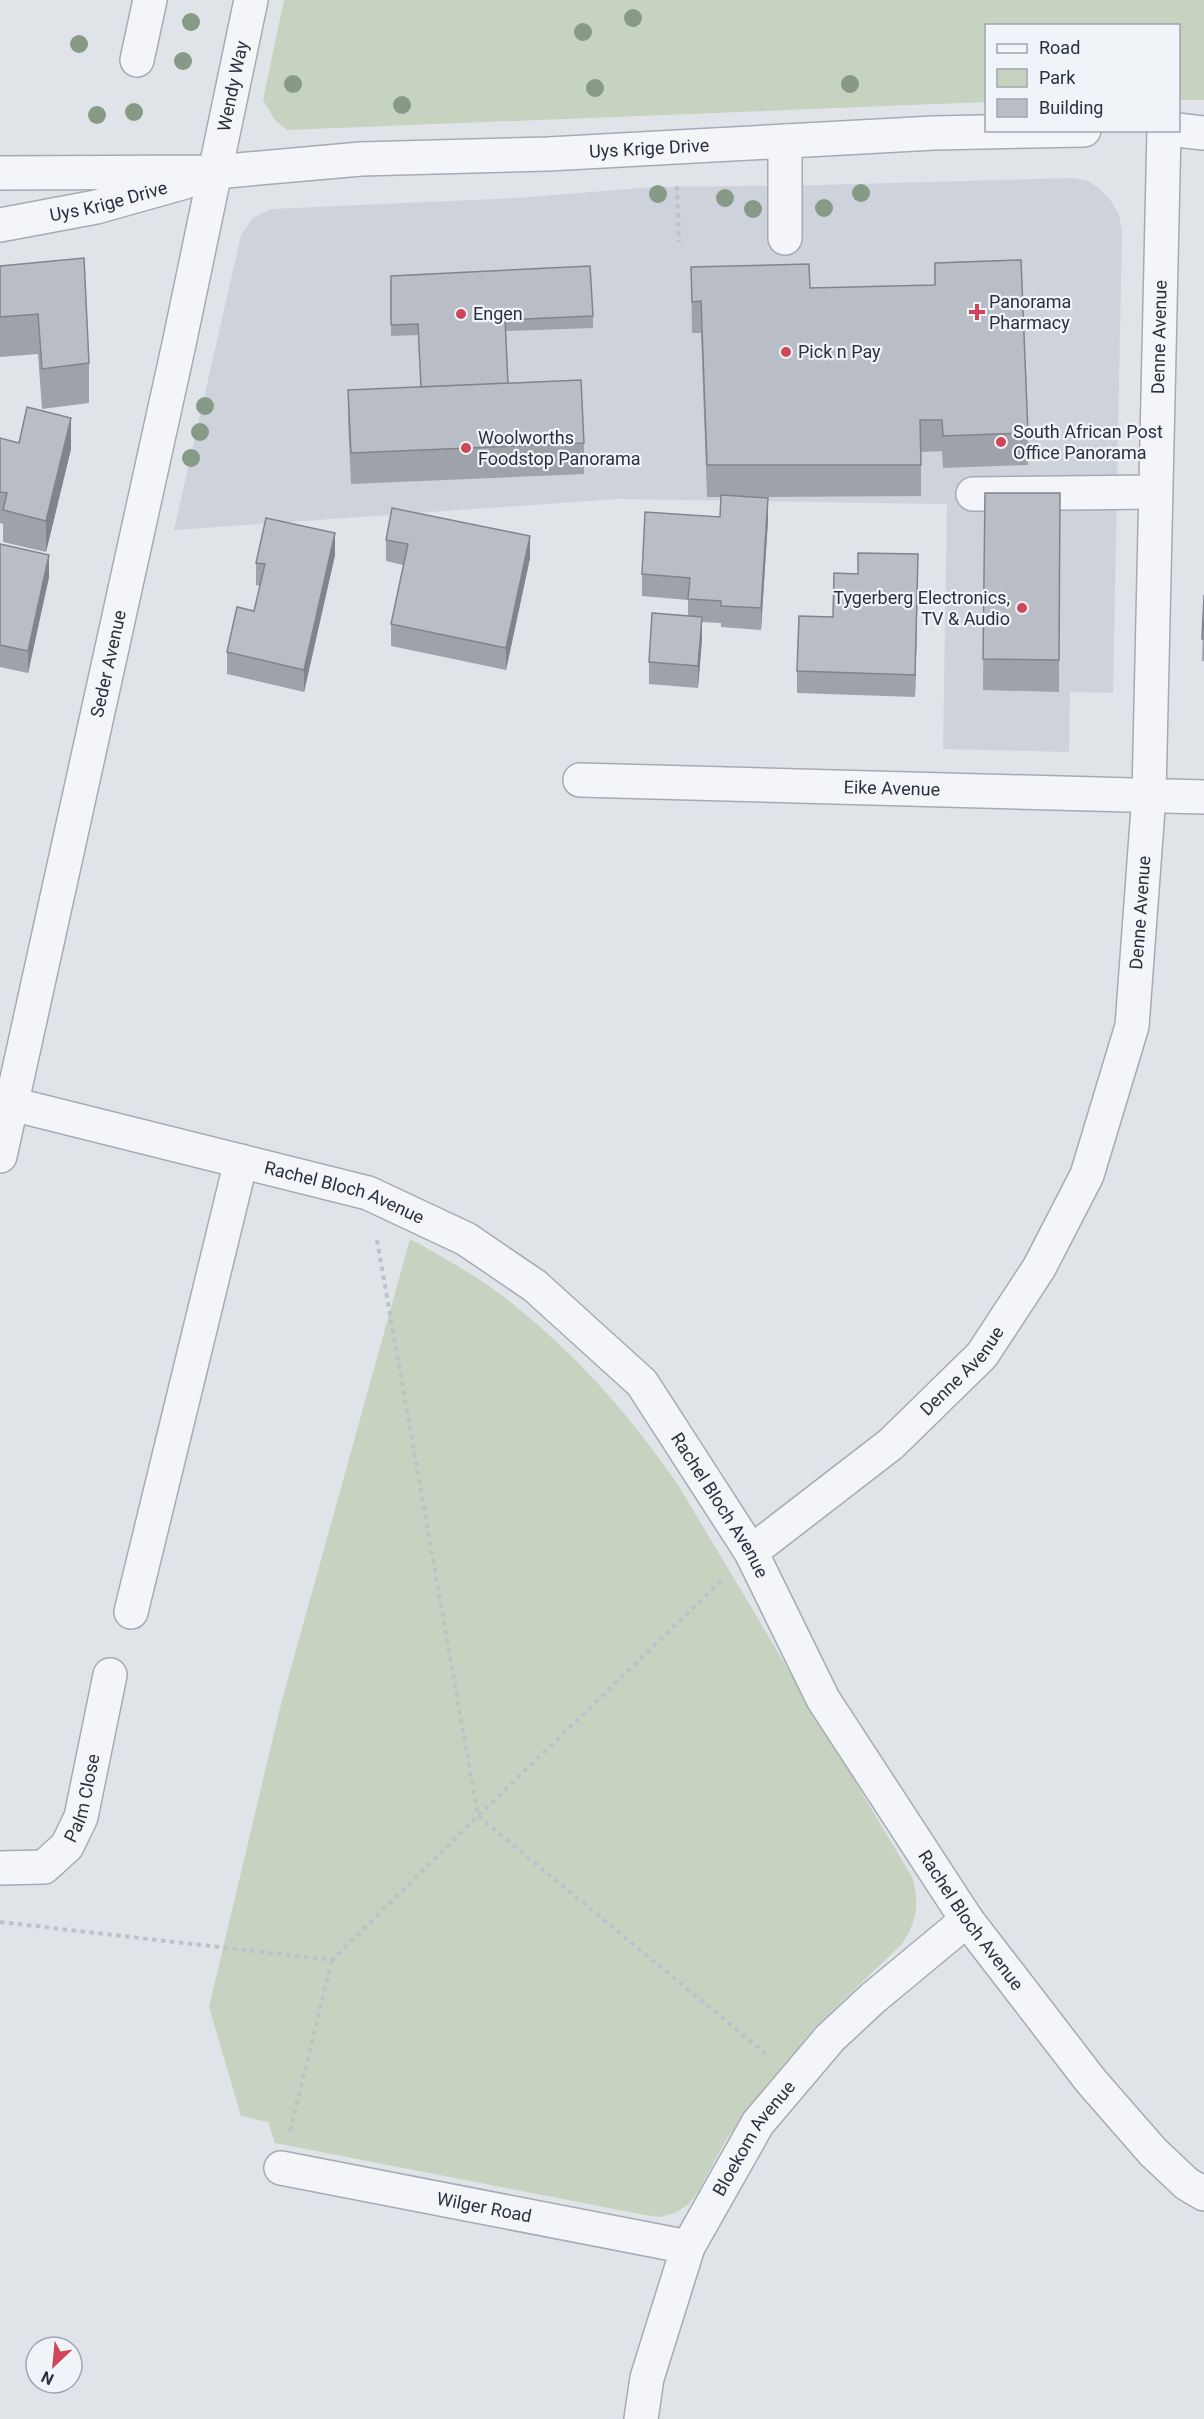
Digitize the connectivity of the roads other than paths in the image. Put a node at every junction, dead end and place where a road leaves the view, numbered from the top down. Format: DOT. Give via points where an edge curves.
graph roads {
  1 [pos="150,0"];
  2 [pos="251,0"];
  3 [pos="137,60"];
  4 [pos="1180,130"];
  5 [pos="985,132"];
  6 [pos="1164,132"];
  7 [pos="1204,133"];
  8 [pos="786,141"];
  9 [pos="215,172"];
  10 [pos="0,174"];
  11 [pos="0,225"];
  12 [pos="785,238"];
  13 [pos="1155,492"];
  14 [pos="973,494"];
  15 [pos="580,780"];
  16 [pos="1149,795"];
  17 [pos="1204,797"];
  18 [pos="12,1104"];
  19 [pos="0,1156"];
  20 [pos="241,1161"];
  21 [pos="751,1552"];
  22 [pos="131,1612"];
  23 [pos="110,1675"];
  24 [pos="0,1868"];
  25 [pos="966,1920"];
  26 [pos="281,2168"];
  27 [pos="1204,2194"];
  28 [pos="688,2247"];
  29 [pos="640,2419"];
  1 -- 3 [label="street"];
  2 -- 9 [label="street, Wendy Way"];
  4 -- 7 [label="street"];
  5 -- 8 [label="street, Uys Krige Drive"];
  6 -- 13 [label="street, Denne Avenue"];
  8 -- 9 [label="street, Uys Krige Drive" via="361,159"];
  8 -- 12 [label="street"];
  9 -- 10 [label="street, Uys Krige Drive"];
  9 -- 11 [label="street, Uys Krige Drive" via="130,199"];
  9 -- 18 [label="street, Seder Avenue"];
  13 -- 14 [label="street"];
  13 -- 16 [label="street, Denne Avenue"];
  15 -- 16 [label="street, Eike Avenue"];
  16 -- 17 [label="street, Eike Avenue"];
  16 -- 21 [label="street, Denne Avenue" via="1132,1026 1087,1175 1040,1268 982,1355 891,1444"];
  18 -- 19 [label="street, Seder Avenue"];
  18 -- 20 [label="street, Rachel Bloch Avenue"];
  20 -- 21 [label="street, Rachel Bloch Avenue" via="368,1193 466,1239 535,1286 642,1383"];
  20 -- 22 [label="street"];
  21 -- 25 [label="street, Rachel Bloch Avenue" via="823,1699"];
  23 -- 24 [label="street, Palm Close" via="81,1817 67,1846 44,1867"];
  25 -- 27 [label="street, Rachel Bloch Avenue" via="1107,2098 1161,2160"];
  25 -- 28 [label="street, Bloekom Avenue" via="864,2006 794,2077 758,2123"];
  26 -- 28 [label="street, Wilger Road"];
  28 -- 29 [label="street, Bloekom Avenue" via="647,2378"];
}
